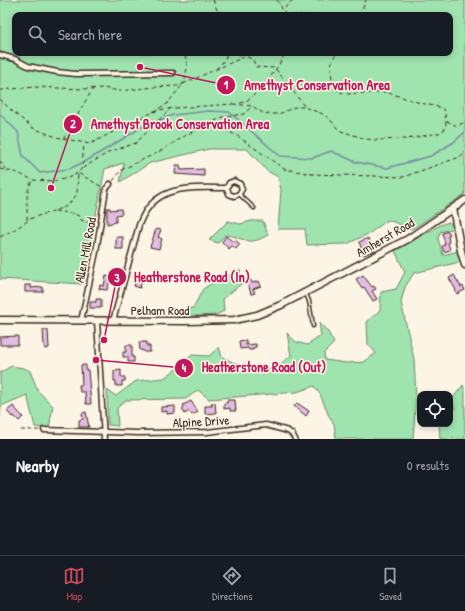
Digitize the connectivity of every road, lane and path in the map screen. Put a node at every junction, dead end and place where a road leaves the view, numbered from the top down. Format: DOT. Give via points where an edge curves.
graph roads {
  1 [pos="213,0"];
  2 [pos="277,0"];
  3 [pos="293,0"];
  4 [pos="366,0"];
  5 [pos="218,12"];
  6 [pos="283,12"];
  7 [pos="284,12"];
  8 [pos="361,12"];
  9 [pos="0,55"];
  10 [pos="185,56"];
  11 [pos="227,56"];
  12 [pos="246,56"];
  13 [pos="283,56"];
  14 [pos="336,56"];
  15 [pos="275,68"];
  16 [pos="214,70"];
  17 [pos="173,73"];
  18 [pos="182,84"];
  19 [pos="94,88"];
  20 [pos="0,90"];
  21 [pos="0,99"];
  22 [pos="233,104"];
  23 [pos="252,106"];
  24 [pos="304,107"];
  25 [pos="170,108"];
  26 [pos="147,115"];
  27 [pos="447,121"];
  28 [pos="212,122"];
  29 [pos="465,122"];
  30 [pos="63,139"];
  31 [pos="84,144"];
  32 [pos="465,151"];
  33 [pos="0,162"];
  34 [pos="82,168"];
  35 [pos="0,170"];
  36 [pos="5,170"];
  37 [pos="78,173"];
  38 [pos="33,180"];
  39 [pos="110,184"];
  40 [pos="227,188"];
  41 [pos="106,190"];
  42 [pos="239,194"];
  43 [pos="465,200"];
  44 [pos="254,208"];
  45 [pos="453,208"];
  46 [pos="55,211"];
  47 [pos="27,220"];
  48 [pos="100,226"];
  49 [pos="0,237"];
  50 [pos="465,265"];
  51 [pos="314,288"];
  52 [pos="305,293"];
  53 [pos="0,320"];
  54 [pos="81,321"];
  55 [pos="97,321"];
  56 [pos="113,321"];
  57 [pos="313,326"];
  58 [pos="21,430"];
  59 [pos="44,430"];
  60 [pos="104,432"];
  61 [pos="104,439"];
  62 [pos="295,439"];
  1 -- 5 [label="path"];
  2 -- 6 [label="path"];
  3 -- 7 [label="path"];
  4 -- 8 [label="path"];
  9 -- 17 [label="street" via="28,66 76,74"];
  10 -- 18 [label="path" via="187,67"];
  11 -- 16 [label="path"];
  12 -- 15 [label="path" via="253,60 256,67"];
  12 -- 16 [label="path"];
  13 -- 15 [label="path"];
  14 -- 27 [label="path" via="330,68 331,77 336,90 341,93 386,92 442,108 446,111"];
  15 -- 22 [label="path" via="251,99"];
  15 -- 24 [label="path"];
  16 -- 18 [label="path"];
  18 -- 19 [label="path" via="119,91"];
  18 -- 26 [label="path" via="167,104"];
  19 -- 20 [label="path" via="35,87"];
  19 -- 30 [label="path"];
  21 -- 30 [label="path" via="33,128"];
  22 -- 23 [label="path"];
  22 -- 25 [label="path"];
  23 -- 24 [label="path" via="269,114"];
  23 -- 28 [label="path" via="244,114"];
  24 -- 27 [label="path" via="323,114 341,131 376,140 407,139 439,133 444,130"];
  25 -- 26 [label="path"];
  25 -- 34 [label="path" via="136,143 109,152"];
  26 -- 31 [label="path" via="96,142"];
  27 -- 29 [label="path" via="457,126"];
  28 -- 32 [label="path" via="239,137 284,169 312,174 403,177 460,157"];
  28 -- 39 [label="path" via="121,170"];
  30 -- 31 [label="path"];
  31 -- 34 [label="path"];
  33 -- 36 [label="path"];
  34 -- 37 [label="path"];
  35 -- 36 [label="path"];
  36 -- 38 [label="path"];
  37 -- 38 [label="path" via="55,181"];
  37 -- 41 [label="path"];
  37 -- 46 [label="path" via="77,194 65,207"];
  38 -- 47 [label="path" via="26,196"];
  39 -- 41 [label="street, Allen Mill Road"];
  40 -- 42 [label="street" via="228,193"];
  40 -- 42 [label="street" via="231,182 237,181 242,187"];
  40 -- 56 [label="street" via="178,189 150,205 139,225"];
  41 -- 48 [label="street, Allen Mill Road"];
  42 -- 44 [label="lane"];
  43 -- 45 [label="main road, Amherst Road"];
  45 -- 50 [label="main road"];
  45 -- 51 [label="main road, Amherst Road" via="408,239"];
  46 -- 47 [label="path"];
  46 -- 48 [label="path" via="74,214 81,220"];
  47 -- 49 [label="path"];
  48 -- 54 [label="street, Allen Mill Road"];
  51 -- 52 [label="main road, Pelham Road"];
  52 -- 56 [label="main road, Pelham Road" via="270,310 240,319"];
  52 -- 57 [label="lane" via="309,301"];
  53 -- 54 [label="main road, Pelham Road"];
  54 -- 55 [label="main road, Pelham Road"];
  55 -- 56 [label="main road, Pelham Road"];
  55 -- 60 [label="street"];
  58 -- 59 [label="path"];
  59 -- 60 [label="street, Alpine Drive"];
  60 -- 61 [label="street"];
  60 -- 62 [label="street, Alpine Drive" via="207,432 266,425 288,431"];
}
